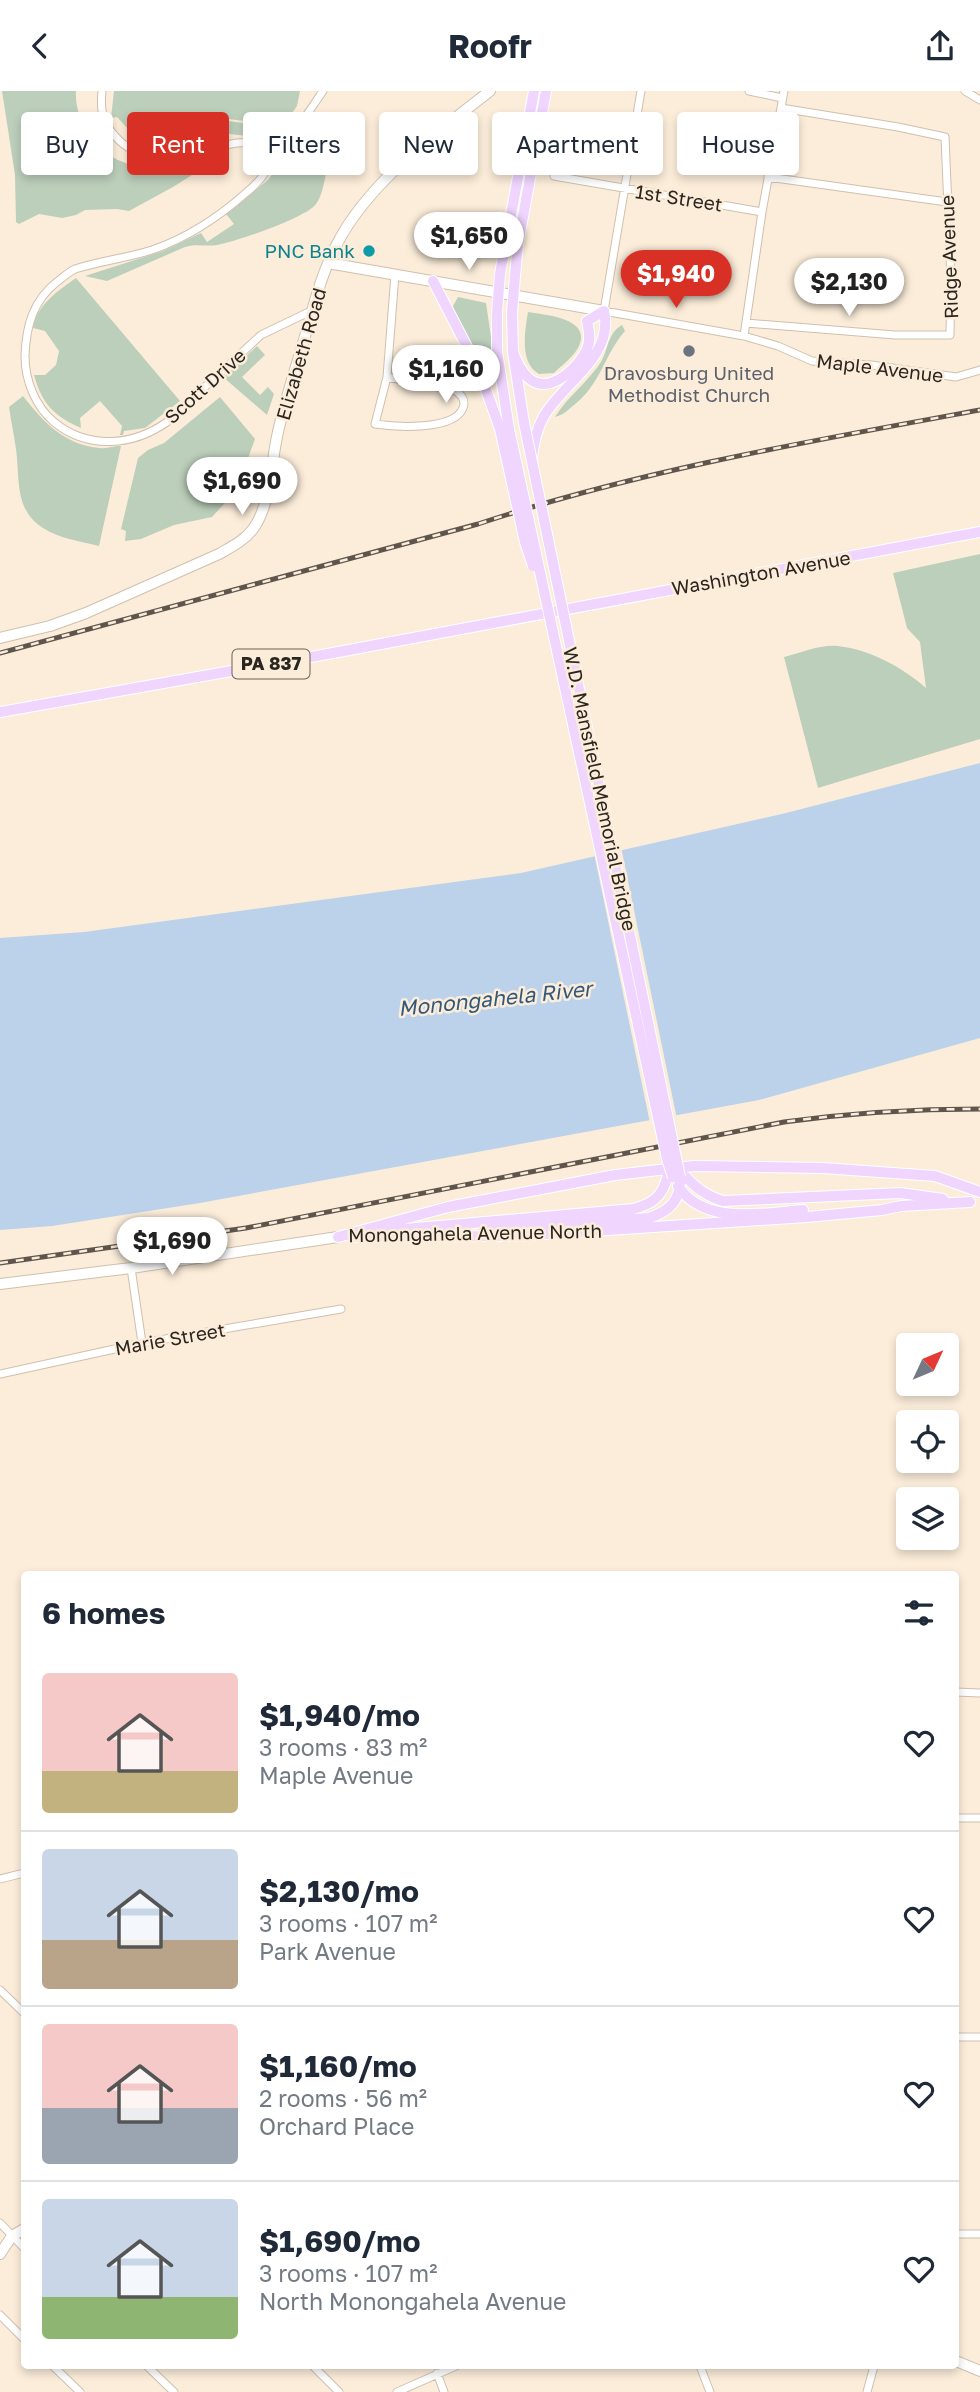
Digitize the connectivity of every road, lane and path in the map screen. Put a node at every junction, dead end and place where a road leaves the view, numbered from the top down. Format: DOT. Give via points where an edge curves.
graph roads {
  1 [pos="102,91"];
  2 [pos="323,91"];
  3 [pos="490,91"];
  4 [pos="534,91"];
  5 [pos="546,91"];
  6 [pos="641,91"];
  7 [pos="749,91"];
  8 [pos="965,91"];
  9 [pos="783,94"];
  10 [pos="980,100"];
  11 [pos="781,107"];
  12 [pos="309,112"];
  13 [pos="243,142"];
  14 [pos="263,175"];
  15 [pos="554,176"];
  16 [pos="768,177"];
  17 [pos="623,189"];
  18 [pos="947,202"];
  19 [pos="762,212"];
  20 [pos="328,263"];
  21 [pos="395,274"];
  22 [pos="433,281"];
  23 [pos="313,310"];
  24 [pos="604,311"];
  25 [pos="746,323"];
  26 [pos="744,335"];
  27 [pos="513,352"];
  28 [pos="980,370"];
  29 [pos="387,377"];
  30 [pos="504,429"];
  31 [pos="531,461"];
  32 [pos="980,533"];
  33 [pos="547,617"];
  34 [pos="0,638"];
  35 [pos="0,712"];
  36 [pos="672,1157"];
  37 [pos="676,1177"];
  38 [pos="681,1190"];
  39 [pos="980,1192"];
  40 [pos="975,1202"];
  41 [pos="901,1206"];
  42 [pos="436,1235"];
  43 [pos="338,1237"];
  44 [pos="131,1268"];
  45 [pos="0,1284"];
  46 [pos="341,1309"];
  47 [pos="142,1343"];
  48 [pos="0,1374"];
  49 [pos="959,1692"];
  50 [pos="980,1693"];
  51 [pos="959,1818"];
  52 [pos="980,1818"];
  53 [pos="21,1874"];
  54 [pos="0,1879"];
  55 [pos="0,1990"];
  56 [pos="21,2010"];
  57 [pos="959,2037"];
  58 [pos="980,2037"];
  59 [pos="0,2223"];
  60 [pos="21,2231"];
  61 [pos="959,2234"];
  62 [pos="980,2234"];
  63 [pos="12,2236"];
  64 [pos="21,2245"];
  65 [pos="0,2254"];
  66 [pos="0,2315"];
  67 [pos="21,2336"];
  68 [pos="959,2362"];
  69 [pos="55,2369"];
  70 [pos="150,2369"];
  71 [pos="316,2369"];
  72 [pos="448,2369"];
  73 [pos="700,2369"];
  74 [pos="873,2369"];
  75 [pos="980,2371"];
  76 [pos="437,2373"];
  77 [pos="80,2392"];
  78 [pos="174,2392"];
  79 [pos="339,2392"];
  80 [pos="397,2392"];
  81 [pos="443,2392"];
  82 [pos="710,2392"];
  83 [pos="867,2392"];
  1 -- 13 [label="street" via="100,110 113,135 145,155 177,156"];
  2 -- 12 [label="street"];
  3 -- 20 [label="main road, Elizabeth Road" via="383,182 352,220"];
  4 -- 30 [label="main road, bridge" via="500,274 497,313"];
  5 -- 27 [label="main road, W.D. Mansfield Memorial Bridge, bridge" via="518,244"];
  6 -- 17 [label="street"];
  7 -- 9 [label="street"];
  8 -- 10 [label="street"];
  9 -- 11 [label="street"];
  11 -- 16 [label="street"];
  11 -- 18 [label="street, Ridge Avenue" via="945,137"];
  14 -- 23 [label="street, Scott Drive" via="200,227 155,249 73,270 52,285 29,320 25,364 30,387 53,421 75,435 94,441 136,438 167,422 261,335"];
  15 -- 17 [label="street, 1st Street"];
  16 -- 18 [label="street"];
  16 -- 19 [label="street"];
  17 -- 19 [label="street, 1st Street"];
  17 -- 24 [label="street"];
  18 -- 25 [label="street, Ridge Avenue" via="950,335"];
  19 -- 25 [label="street"];
  20 -- 21 [label="main road, Maple Avenue"];
  20 -- 23 [label="main road, Elizabeth Road"];
  21 -- 22 [label="main road, Maple Avenue"];
  21 -- 29 [label="street"];
  22 -- 24 [label="main road, Maple Avenue"];
  22 -- 30 [label="main road"];
  23 -- 34 [label="main road, Elizabeth Road" via="278,432 262,514 253,530 219,554 86,613"];
  24 -- 26 [label="street, Maple Avenue"];
  24 -- 27 [label="main road" via="587,321 588,346 582,356 550,384 530,380"];
  24 -- 31 [label="main road" via="606,322 595,357 544,416"];
  25 -- 26 [label="street"];
  26 -- 28 [label="street, Maple Avenue" via="812,361 956,377"];
  27 -- 31 [label="main road, W.D. Mansfield Memorial Bridge, bridge"];
  29 -- 29 [label="street" via="454,390 461,394 463,407 457,416 412,428 375,424"];
  30 -- 33 [label="main road, W.D. Mansfield Memorial Bridge, bridge" via="525,542"];
  31 -- 36 [label="main road, W.D. Mansfield Memorial Bridge, bridge"];
  32 -- 33 [label="main road, Washington Avenue / PA 837"];
  33 -- 35 [label="main road, PA 837"];
  33 -- 36 [label="main road, W.D. Mansfield Memorial Bridge, bridge"];
  36 -- 37 [label="main road, bridge"];
  36 -- 37 [label="main road, bridge"];
  37 -- 38 [label="main road"];
  37 -- 40 [label="main road" via="723,1201 900,1193"];
  37 -- 43 [label="main road" via="657,1198 633,1209"];
  38 -- 41 [label="main road" via="712,1210 731,1214"];
  38 -- 42 [label="main road" via="662,1214 649,1218"];
  39 -- 43 [label="main road, Monongahela Avenue North" via="935,1176 694,1166 615,1175 461,1204"];
  40 -- 41 [label="main road, Monongahela Avenue North"];
  41 -- 42 [label="main road, Monongahela Avenue North" via="627,1229"];
  42 -- 43 [label="main road, Monongahela Avenue North"];
  43 -- 44 [label="main road"];
  44 -- 45 [label="main road"];
  44 -- 47 [label="street"];
  46 -- 47 [label="street, Marie Street"];
  47 -- 48 [label="street, Marie Street"];
  49 -- 50 [label="street"];
  51 -- 52 [label="street"];
  53 -- 54 [label="street"];
  55 -- 56 [label="street"];
  57 -- 58 [label="street"];
  59 -- 63 [label="street"];
  60 -- 63 [label="main road"];
  61 -- 62 [label="street"];
  63 -- 64 [label="street"];
  63 -- 65 [label="main road"];
  66 -- 67 [label="street"];
  68 -- 75 [label="main road"];
  69 -- 77 [label="street"];
  70 -- 78 [label="street"];
  71 -- 79 [label="street"];
  72 -- 76 [label="street"];
  73 -- 82 [label="street"];
  74 -- 83 [label="street"];
  76 -- 80 [label="street"];
  76 -- 81 [label="street"];
}
